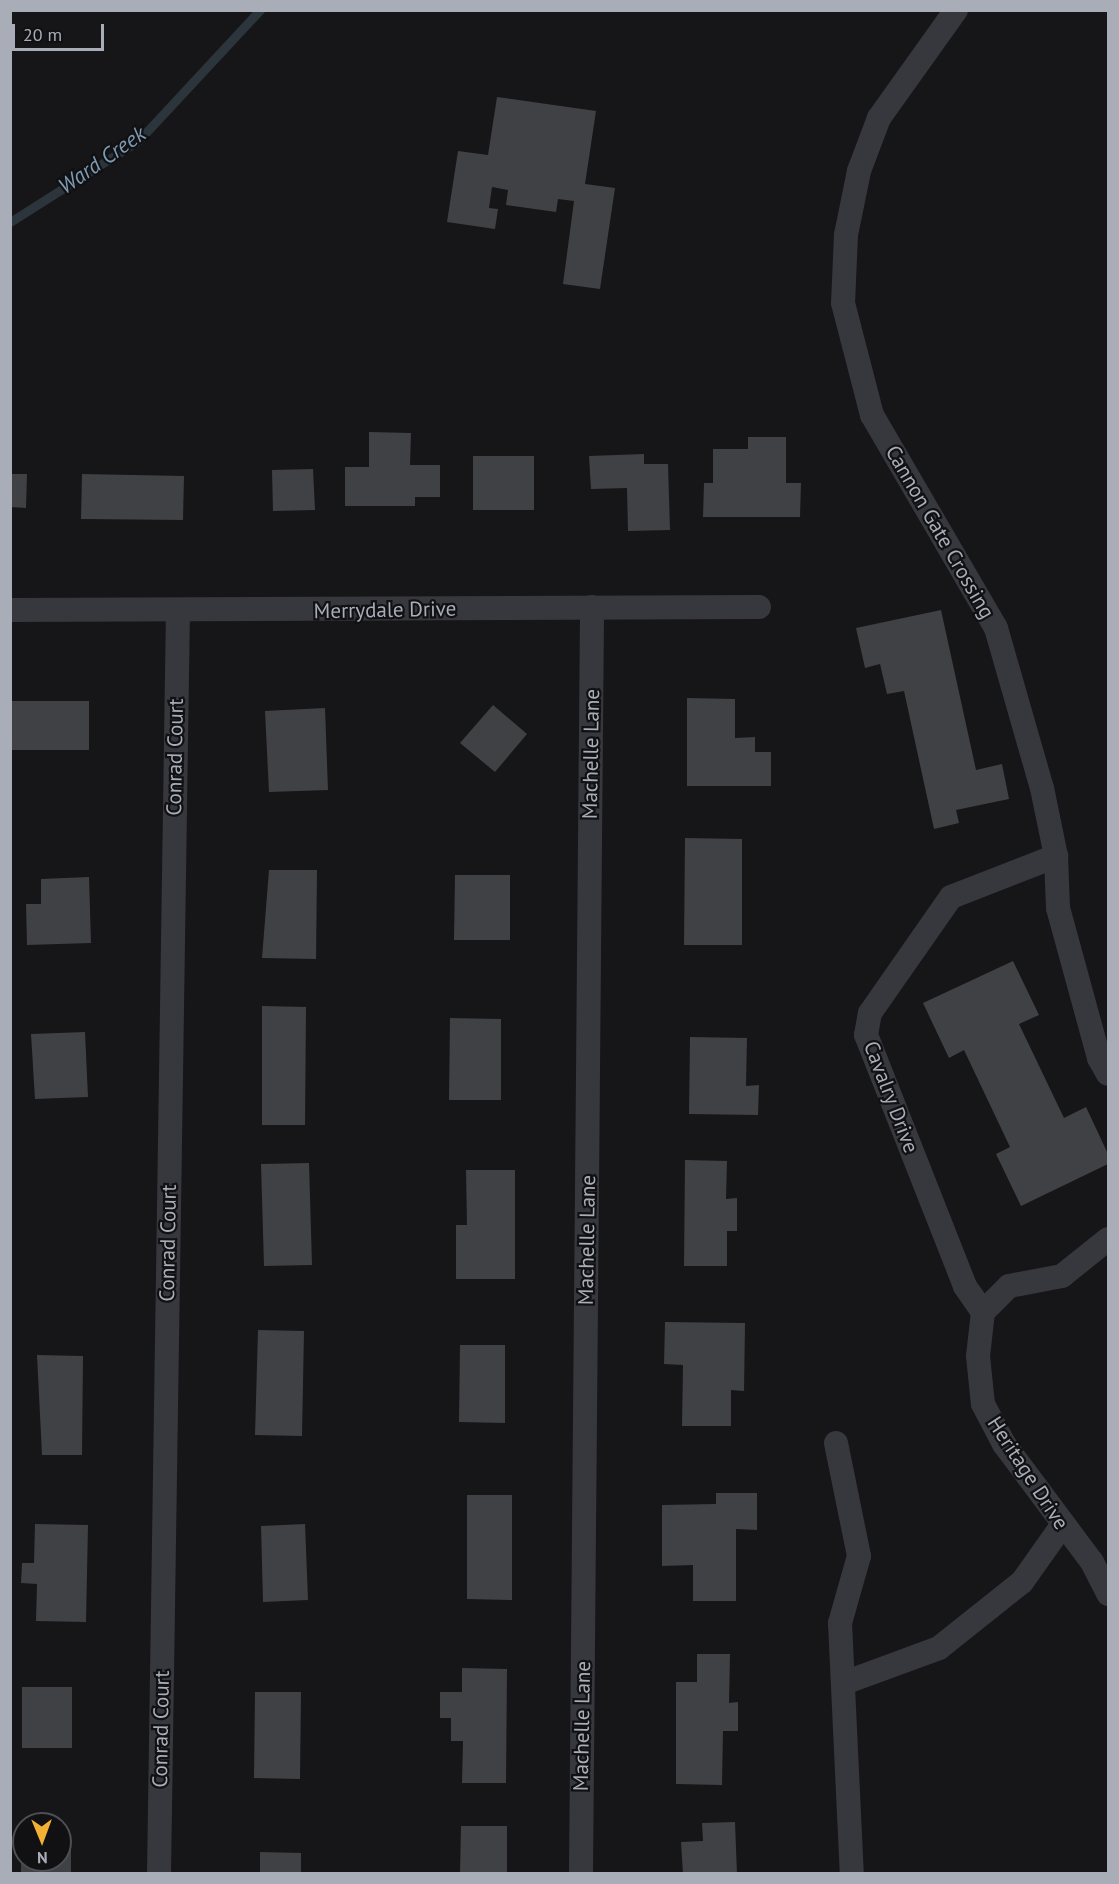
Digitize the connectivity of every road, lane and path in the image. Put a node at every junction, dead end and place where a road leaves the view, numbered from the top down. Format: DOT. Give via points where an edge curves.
graph roads {
  1 [pos="956,10"];
  2 [pos="592,607"];
  3 [pos="759,607"];
  4 [pos="10,610"];
  5 [pos="178,612"];
  6 [pos="1056,856"];
  7 [pos="1108,1074"];
  8 [pos="1108,1239"];
  9 [pos="983,1312"];
  10 [pos="836,1443"];
  11 [pos="1061,1527"];
  12 [pos="1108,1594"];
  13 [pos="844,1683"];
  14 [pos="159,1874"];
  15 [pos="581,1874"];
  16 [pos="852,1874"];
  1 -- 6 [label="street, Cannon Gate Crossing" via="879,118 859,171 846,235 843,303 872,415 996,628"];
  2 -- 3 [label="street, Merrydale Drive"];
  2 -- 5 [label="street, Merrydale Drive"];
  2 -- 15 [label="street, Machelle Lane"];
  4 -- 5 [label="street, Merrydale Drive"];
  5 -- 14 [label="street, Conrad Court"];
  6 -- 7 [label="street, Cannon Gate Crossing" via="1058,908 1099,1058"];
  6 -- 9 [label="street, Cavalry Drive" via="951,897 870,1013 866,1035 965,1286"];
  8 -- 9 [label="street" via="1062,1276 1009,1286"];
  9 -- 11 [label="street, Heritage Drive" via="978,1356 983,1404"];
  10 -- 13 [label="street" via="860,1556 840,1623"];
  11 -- 12 [label="street, Heritage Drive" via="1092,1562"];
  11 -- 13 [label="street" via="1022,1582 939,1648"];
  13 -- 16 [label="street"];
}
